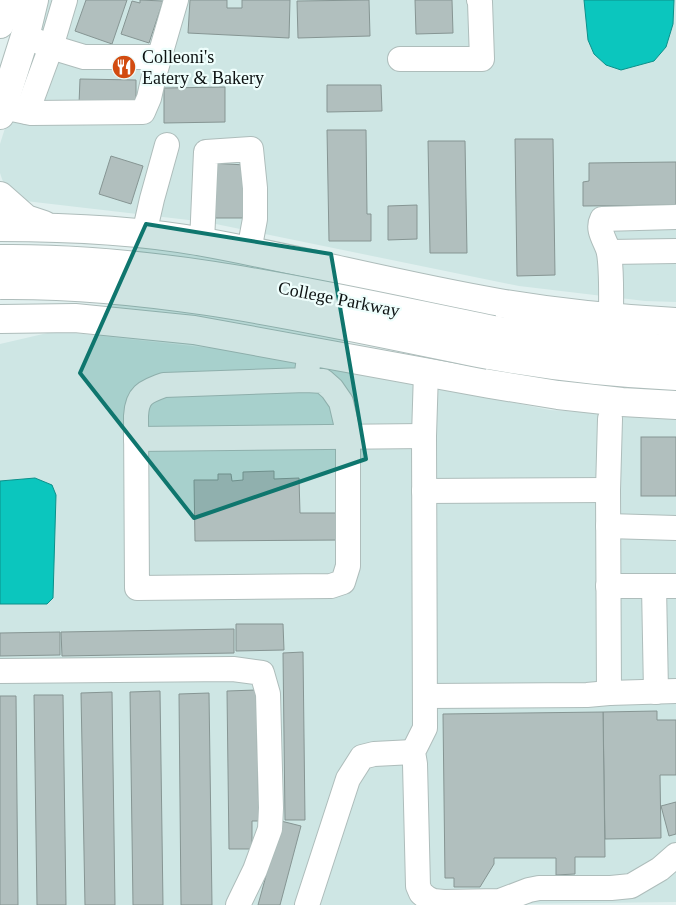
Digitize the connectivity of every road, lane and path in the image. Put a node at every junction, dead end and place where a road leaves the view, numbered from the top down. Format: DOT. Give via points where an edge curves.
graph roads {
  1 [pos="34,0"];
  2 [pos="64,0"];
  3 [pos="176,0"];
  4 [pos="479,0"];
  5 [pos="25,36"];
  6 [pos="51,47"];
  7 [pos="400,59"];
  8 [pos="157,66"];
  9 [pos="10,111"];
  10 [pos="167,145"];
  11 [pos="0,196"];
  12 [pos="676,217"];
  13 [pos="0,227"];
  14 [pos="61,228"];
  15 [pos="144,234"];
  16 [pos="0,242"];
  17 [pos="202,242"];
  18 [pos="249,251"];
  19 [pos="676,251"];
  20 [pos="609,252"];
  21 [pos="0,259"];
  22 [pos="0,285"];
  23 [pos="612,317"];
  24 [pos="59,318"];
  25 [pos="5,319"];
  26 [pos="676,322"];
  27 [pos="491,343"];
  28 [pos="676,349"];
  29 [pos="310,350"];
  30 [pos="426,372"];
  31 [pos="676,376"];
  32 [pos="306,380"];
  33 [pos="676,405"];
  34 [pos="610,419"];
  35 [pos="348,436"];
  36 [pos="424,436"];
  37 [pos="136,439"];
  38 [pos="608,490"];
  39 [pos="424,491"];
  40 [pos="608,526"];
  41 [pos="676,528"];
  42 [pos="608,586"];
  43 [pos="665,586"];
  44 [pos="0,671"];
  45 [pos="666,692"];
  46 [pos="609,693"];
  47 [pos="425,696"];
  48 [pos="412,752"];
  49 [pos="676,855"];
  50 [pos="238,905"];
  51 [pos="307,905"];
  1 -- 5 [label="main road"];
  2 -- 6 [label="lane"];
  3 -- 8 [label="lane"];
  4 -- 7 [label="lane" via="482,59"];
  5 -- 6 [label="lane"];
  5 -- 9 [label="main road"];
  6 -- 8 [label="lane" via="84,57"];
  6 -- 9 [label="lane"];
  8 -- 9 [label="lane" via="143,112"];
  10 -- 15 [label="lane"];
  11 -- 14 [label="main road" via="26,219"];
  12 -- 20 [label="lane" via="602,220 602,239"];
  13 -- 14 [label="main road"];
  14 -- 15 [label="main road"];
  14 -- 16 [label="main road"];
  14 -- 24 [label="main road" via="62,236 45,263 43,280 46,291 61,311"];
  15 -- 17 [label="main road"];
  17 -- 18 [label="main road"];
  17 -- 18 [label="lane" via="206,152 251,149 255,219"];
  18 -- 23 [label="main road" via="499,303"];
  19 -- 20 [label="lane"];
  20 -- 23 [label="lane"];
  21 -- 27 [label="main road, College Parkway, bridge" via="103,262 241,279"];
  22 -- 27 [label="main road, College Parkway, bridge" via="170,295"];
  23 -- 26 [label="main road"];
  24 -- 25 [label="main road"];
  24 -- 29 [label="main road" via="194,330"];
  27 -- 28 [label="main road, College Parkway"];
  27 -- 31 [label="main road, College Parkway" via="548,365"];
  29 -- 30 [label="main road"];
  29 -- 32 [label="lane"];
  30 -- 33 [label="main road" via="558,395"];
  30 -- 36 [label="lane"];
  32 -- 35 [label="lane" via="323,381 332,389 341,402"];
  32 -- 37 [label="lane" via="164,385 140,397 136,405"];
  34 -- 38 [label="lane"];
  35 -- 36 [label="lane"];
  35 -- 37 [label="lane"];
  35 -- 37 [label="lane" via="348,566 343,582 330,586 137,588"];
  36 -- 39 [label="lane"];
  38 -- 39 [label="lane"];
  38 -- 40 [label="lane"];
  39 -- 47 [label="lane"];
  40 -- 41 [label="lane"];
  40 -- 42 [label="lane"];
  42 -- 43 [label="lane"];
  42 -- 46 [label="lane"];
  43 -- 45 [label="lane"];
  44 -- 50 [label="lane" via="233,669 262,673 268,694 270,829"];
  45 -- 46 [label="lane"];
  46 -- 47 [label="lane"];
  47 -- 48 [label="lane" via="425,728"];
  48 -- 49 [label="lane" via="418,886 421,893 433,901 500,901 538,888 631,886"];
  48 -- 51 [label="lane" via="374,754 362,757 356,764 348,779"];
}
